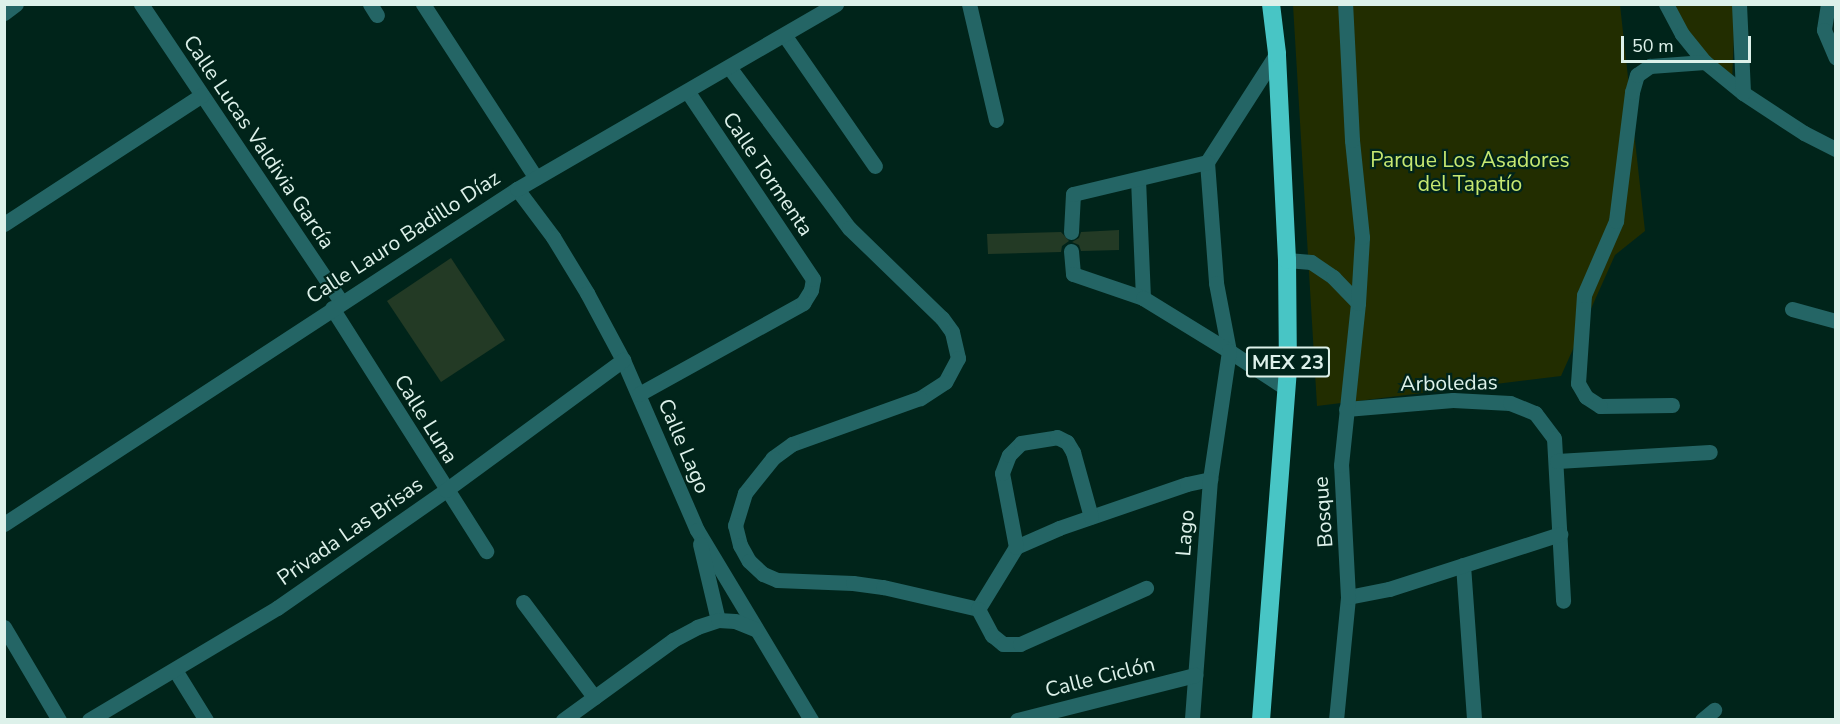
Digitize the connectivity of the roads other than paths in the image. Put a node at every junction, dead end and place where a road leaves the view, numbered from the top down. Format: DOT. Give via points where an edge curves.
graph roads {
  1 [pos="16,4"];
  2 [pos="141,4"];
  3 [pos="423,4"];
  4 [pos="836,4"];
  5 [pos="969,4"];
  6 [pos="1271,4"];
  7 [pos="1345,4"];
  8 [pos="1666,4"];
  9 [pos="1739,4"];
  10 [pos="1828,4"];
  11 [pos="4,13"];
  12 [pos="784,36"];
  13 [pos="1277,53"];
  14 [pos="1836,58"];
  15 [pos="1705,62"];
  16 [pos="729,67"];
  17 [pos="688,92"];
  18 [pos="1743,93"];
  19 [pos="202,95"];
  20 [pos="996,120"];
  21 [pos="1836,149"];
  22 [pos="1207,162"];
  23 [pos="875,166"];
  24 [pos="536,178"];
  25 [pos="1138,179"];
  26 [pos="517,189"];
  27 [pos="4,224"];
  28 [pos="1071,232"];
  29 [pos="1071,252"];
  30 [pos="1287,260"];
  31 [pos="1143,298"];
  32 [pos="1358,303"];
  33 [pos="336,305"];
  34 [pos="1792,309"];
  35 [pos="1836,321"];
  36 [pos="1229,351"];
  37 [pos="623,360"];
  38 [pos="1287,389"];
  39 [pos="639,394"];
  40 [pos="1672,405"];
  41 [pos="1346,409"];
  42 [pos="1710,452"];
  43 [pos="1557,461"];
  44 [pos="1210,479"];
  45 [pos="446,490"];
  46 [pos="1091,517"];
  47 [pos="4,524"];
  48 [pos="697,530"];
  49 [pos="1560,534"];
  50 [pos="1016,548"];
  51 [pos="486,551"];
  52 [pos="1463,565"];
  53 [pos="1146,588"];
  54 [pos="1348,597"];
  55 [pos="1563,601"];
  56 [pos="523,602"];
  57 [pos="978,609"];
  58 [pos="718,621"];
  59 [pos="4,627"];
  60 [pos="755,629"];
  61 [pos="175,670"];
  62 [pos="1194,675"];
  63 [pos="594,697"];
  64 [pos="59,720"];
  65 [pos="89,720"];
  66 [pos="206,720"];
  67 [pos="563,720"];
  68 [pos="812,720"];
  69 [pos="1017,720"];
  70 [pos="1192,720"];
  71 [pos="1261,720"];
  72 [pos="1336,720"];
  73 [pos="1474,720"];
  1 -- 11 [label="street"];
  2 -- 19 [label="street, Calle Lucas Valdivia García"];
  3 -- 24 [label="street"];
  4 -- 12 [label="street, Calle Lauro Badillo Díaz"];
  5 -- 20 [label="street"];
  6 -- 13 [label="highway, MEX 23"];
  7 -- 32 [label="street, Bosque" via="1362,237"];
  8 -- 15 [label="street" via="1682,34"];
  9 -- 18 [label="street"];
  10 -- 14 [label="street" via="1824,30"];
  12 -- 16 [label="street, Calle Lauro Badillo Díaz"];
  12 -- 23 [label="street"];
  13 -- 22 [label="street"];
  13 -- 30 [label="highway, MEX 23"];
  15 -- 18 [label="street"];
  15 -- 40 [label="street" via="1650,66 1637,75 1616,221 1584,295 1578,383 1586,397 1600,406"];
  16 -- 17 [label="street, Calle Lauro Badillo Díaz"];
  16 -- 57 [label="street" via="849,228 942,318 952,332 958,358 945,382 920,398 792,444 773,458 745,493 735,525 740,545 749,561 777,580 853,583"];
  17 -- 24 [label="street, Calle Lauro Badillo Díaz"];
  17 -- 39 [label="street, Calle Tormenta" via="813,279 812,290 803,303"];
  18 -- 21 [label="street"];
  19 -- 27 [label="street"];
  19 -- 33 [label="street, Calle Lucas Valdivia García"];
  22 -- 25 [label="street"];
  22 -- 36 [label="street, Lago" via="1216,282"];
  24 -- 26 [label="street, Calle Lauro Badillo Díaz"];
  25 -- 28 [label="street" via="1073,194"];
  25 -- 31 [label="street"];
  26 -- 33 [label="street, Calle Lauro Badillo Díaz"];
  26 -- 37 [label="street, Calle Lago" via="553,237"];
  29 -- 31 [label="street" via="1073,274"];
  30 -- 32 [label="street" via="1311,262 1333,277"];
  30 -- 38 [label="highway, MEX 23"];
  31 -- 36 [label="street"];
  32 -- 41 [label="street, Bosque"];
  33 -- 45 [label="street, Calle Luna"];
  33 -- 47 [label="street, Calle Lauro Badillo Díaz"];
  34 -- 35 [label="street"];
  36 -- 38 [label="street"];
  36 -- 44 [label="street, Lago"];
  37 -- 39 [label="street, Calle Lago"];
  37 -- 45 [label="street, Privada Las Brisas"];
  38 -- 71 [label="highway, MEX 23"];
  39 -- 48 [label="street, Calle Lago"];
  41 -- 43 [label="street, Arboledas" via="1453,400 1510,403 1535,413 1554,438"];
  41 -- 54 [label="street, Bosque" via="1341,465"];
  42 -- 43 [label="street"];
  43 -- 49 [label="street, Arboledas"];
  44 -- 46 [label="street" via="1187,483"];
  44 -- 62 [label="street, Lago"];
  45 -- 51 [label="street, Calle Luna"];
  45 -- 61 [label="street, Privada Las Brisas" via="277,608"];
  46 -- 50 [label="street"];
  46 -- 50 [label="street" via="1067,442 1057,437 1021,443 1009,454 1002,473"];
  48 -- 58 [label="street"];
  48 -- 60 [label="street, Calle Lago"];
  49 -- 52 [label="street"];
  49 -- 55 [label="street, Arboledas"];
  50 -- 57 [label="street"];
  52 -- 54 [label="street" via="1389,590"];
  52 -- 73 [label="street"];
  53 -- 57 [label="street" via="1020,644 1003,644 992,635"];
  54 -- 72 [label="street, Bosque"];
  56 -- 63 [label="street"];
  58 -- 60 [label="street" via="735,621"];
  58 -- 63 [label="street" via="673,640"];
  59 -- 64 [label="street"];
  60 -- 68 [label="street, Calle Lago"];
  61 -- 65 [label="street, Privada Las Brisas"];
  61 -- 66 [label="street"];
  62 -- 69 [label="street, Calle Ciclón"];
  62 -- 70 [label="street, Lago"];
  63 -- 67 [label="street"];
}
